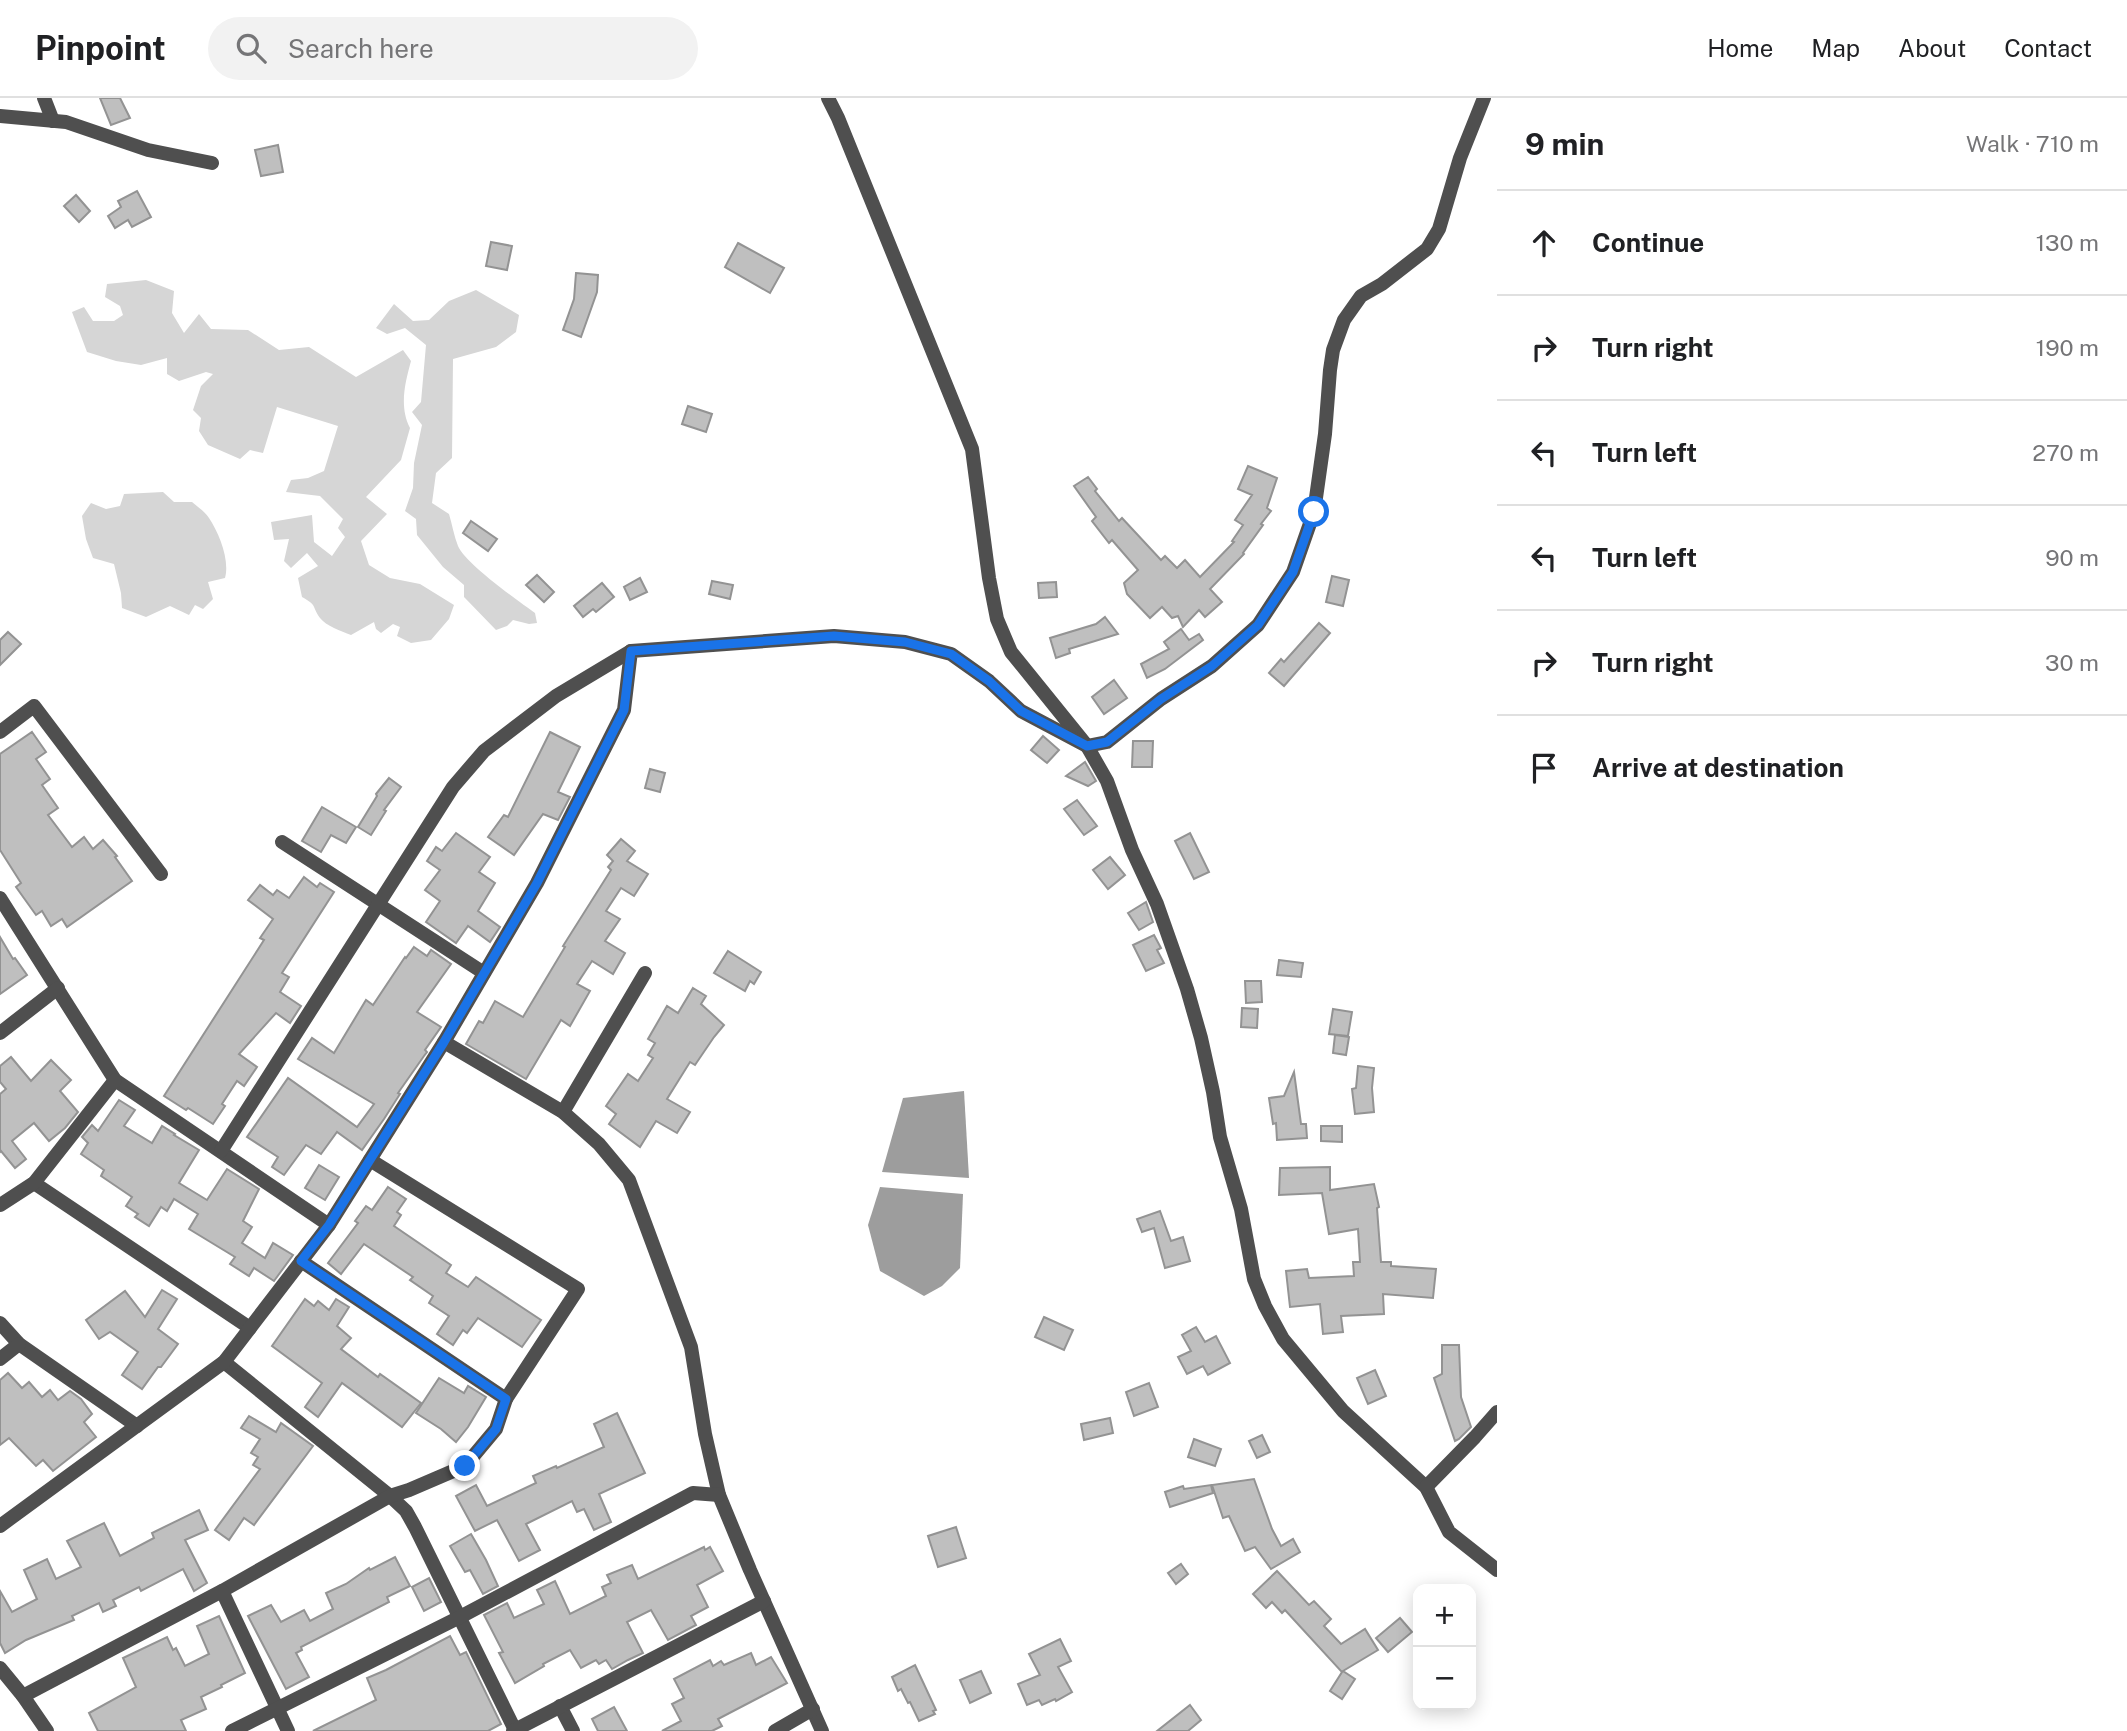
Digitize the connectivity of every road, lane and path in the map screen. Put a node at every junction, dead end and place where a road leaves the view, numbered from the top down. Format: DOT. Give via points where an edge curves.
graph roads {
  1 [pos="44,98"];
  2 [pos="828,98"];
  3 [pos="1484,98"];
  4 [pos="0,116"];
  5 [pos="53,121"];
  6 [pos="212,163"];
  7 [pos="631,651"];
  8 [pos="0,732"];
  9 [pos="1087,746"];
  10 [pos="282,842"];
  11 [pos="161,874"];
  12 [pos="0,898"];
  13 [pos="378,905"];
  14 [pos="484,973"];
  15 [pos="645,973"];
  16 [pos="58,988"];
  17 [pos="0,1033"];
  18 [pos="444,1042"];
  19 [pos="115,1080"];
  20 [pos="563,1112"];
  21 [pos="221,1151"];
  22 [pos="370,1160"];
  23 [pos="34,1183"];
  24 [pos="0,1205"];
  25 [pos="329,1225"];
  26 [pos="301,1261"];
  27 [pos="0,1324"];
  28 [pos="250,1328"];
  29 [pos="19,1344"];
  30 [pos="0,1359"];
  31 [pos="224,1362"];
  32 [pos="506,1399"];
  33 [pos="1497,1412"];
  34 [pos="137,1426"];
  35 [pos="1426,1487"];
  36 [pos="719,1495"];
  37 [pos="390,1496"];
  38 [pos="0,1526"];
  39 [pos="1497,1570"];
  40 [pos="222,1591"];
  41 [pos="764,1601"];
  42 [pos="460,1617"];
  43 [pos="0,1668"];
  44 [pos="23,1696"];
  45 [pos="560,1706"];
  46 [pos="277,1709"];
  47 [pos="813,1709"];
  48 [pos="514,1730"];
  49 [pos="47,1731"];
  50 [pos="232,1731"];
  51 [pos="288,1731"];
  52 [pos="573,1731"];
  53 [pos="775,1731"];
  54 [pos="822,1731"];
  1 -- 5 [label="street"];
  2 -- 9 [label="street" via="972,449 997,619 1011,652"];
  3 -- 9 [label="street" via="1439,229 1427,249 1361,296 1344,320 1332,360 1314,512 1293,572 1258,625 1212,666 1107,742"];
  4 -- 5 [label="street"];
  5 -- 6 [label="street" via="148,150"];
  7 -- 9 [label="street" via="834,636 905,642 951,654 1021,711"];
  7 -- 13 [label="street" via="556,696 484,751 453,787"];
  7 -- 14 [label="street" via="624,710 537,883"];
  8 -- 11 [label="street" via="34,706"];
  9 -- 35 [label="street" via="1107,780 1187,989 1254,1279 1265,1306 1283,1339 1343,1411"];
  10 -- 13 [label="street"];
  12 -- 16 [label="street"];
  13 -- 14 [label="street"];
  13 -- 21 [label="street"];
  14 -- 18 [label="street"];
  15 -- 20 [label="street"];
  16 -- 17 [label="street"];
  16 -- 19 [label="street"];
  18 -- 20 [label="street"];
  18 -- 22 [label="street"];
  19 -- 21 [label="street"];
  19 -- 23 [label="street"];
  20 -- 36 [label="street" via="599,1144 629,1180 691,1347"];
  21 -- 25 [label="street"];
  22 -- 25 [label="street"];
  22 -- 32 [label="street" via="578,1289"];
  23 -- 24 [label="street"];
  23 -- 28 [label="street"];
  25 -- 26 [label="street"];
  26 -- 28 [label="street"];
  26 -- 32 [label="street"];
  27 -- 29 [label="street"];
  28 -- 31 [label="street"];
  29 -- 30 [label="street"];
  29 -- 34 [label="street"];
  31 -- 34 [label="street"];
  31 -- 37 [label="street"];
  32 -- 37 [label="street" via="496,1429 465,1466"];
  33 -- 35 [label="street"];
  34 -- 38 [label="street"];
  35 -- 39 [label="street" via="1450,1532"];
  36 -- 41 [label="street"];
  36 -- 42 [label="street" via="693,1493"];
  37 -- 40 [label="street"];
  37 -- 42 [label="street" via="415,1527"];
  40 -- 44 [label="street"];
  40 -- 46 [label="street"];
  41 -- 45 [label="street"];
  41 -- 47 [label="street"];
  42 -- 46 [label="street"];
  42 -- 48 [label="street"];
  43 -- 44 [label="street"];
  44 -- 49 [label="street"];
  45 -- 48 [label="street"];
  45 -- 52 [label="street"];
  46 -- 50 [label="street"];
  46 -- 51 [label="street"];
  47 -- 53 [label="street"];
  47 -- 54 [label="street"];
}
